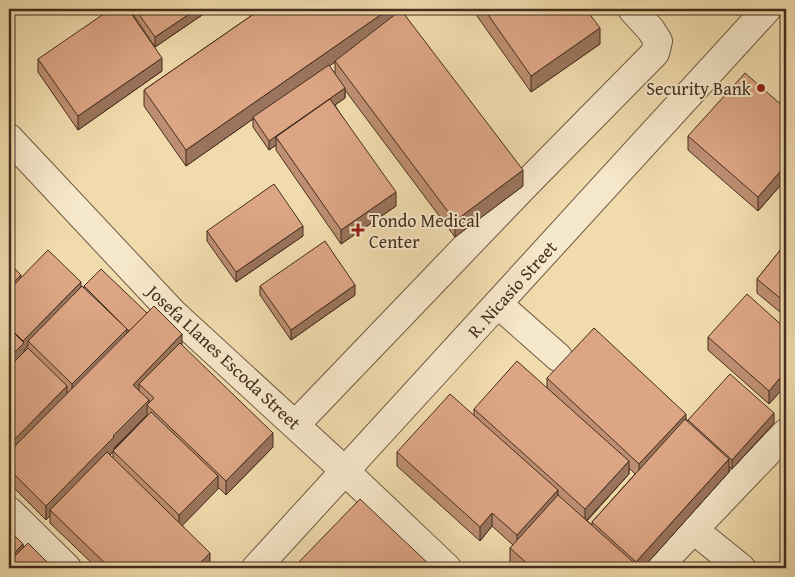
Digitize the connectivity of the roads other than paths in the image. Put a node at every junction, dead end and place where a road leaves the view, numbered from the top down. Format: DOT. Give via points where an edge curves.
graph roads {
  1 [pos="632,9"];
  2 [pos="767,9"];
  3 [pos="9,138"];
  4 [pos="498,304"];
  5 [pos="558,357"];
  6 [pos="295,425"];
  7 [pos="786,433"];
  8 [pos="346,471"];
  9 [pos="9,512"];
  10 [pos="694,530"];
  11 [pos="67,568"];
  12 [pos="256,568"];
  13 [pos="447,568"];
  14 [pos="657,568"];
  15 [pos="740,568"];
  1 -- 6 [label="street" via="658,41 655,53"];
  2 -- 4 [label="street, R. Nicasio Street"];
  3 -- 6 [label="street, Josefa Llanes Escoda Street" via="172,313"];
  4 -- 5 [label="street"];
  4 -- 8 [label="street, R. Nicasio Street"];
  6 -- 8 [label="street, Josefa Llanes Escoda Street"];
  7 -- 10 [label="street"];
  8 -- 12 [label="street, R. Nicasio Street"];
  8 -- 13 [label="street, Josefa Llanes Escoda Street"];
  9 -- 11 [label="street"];
  10 -- 14 [label="street"];
  10 -- 15 [label="street"];
}
